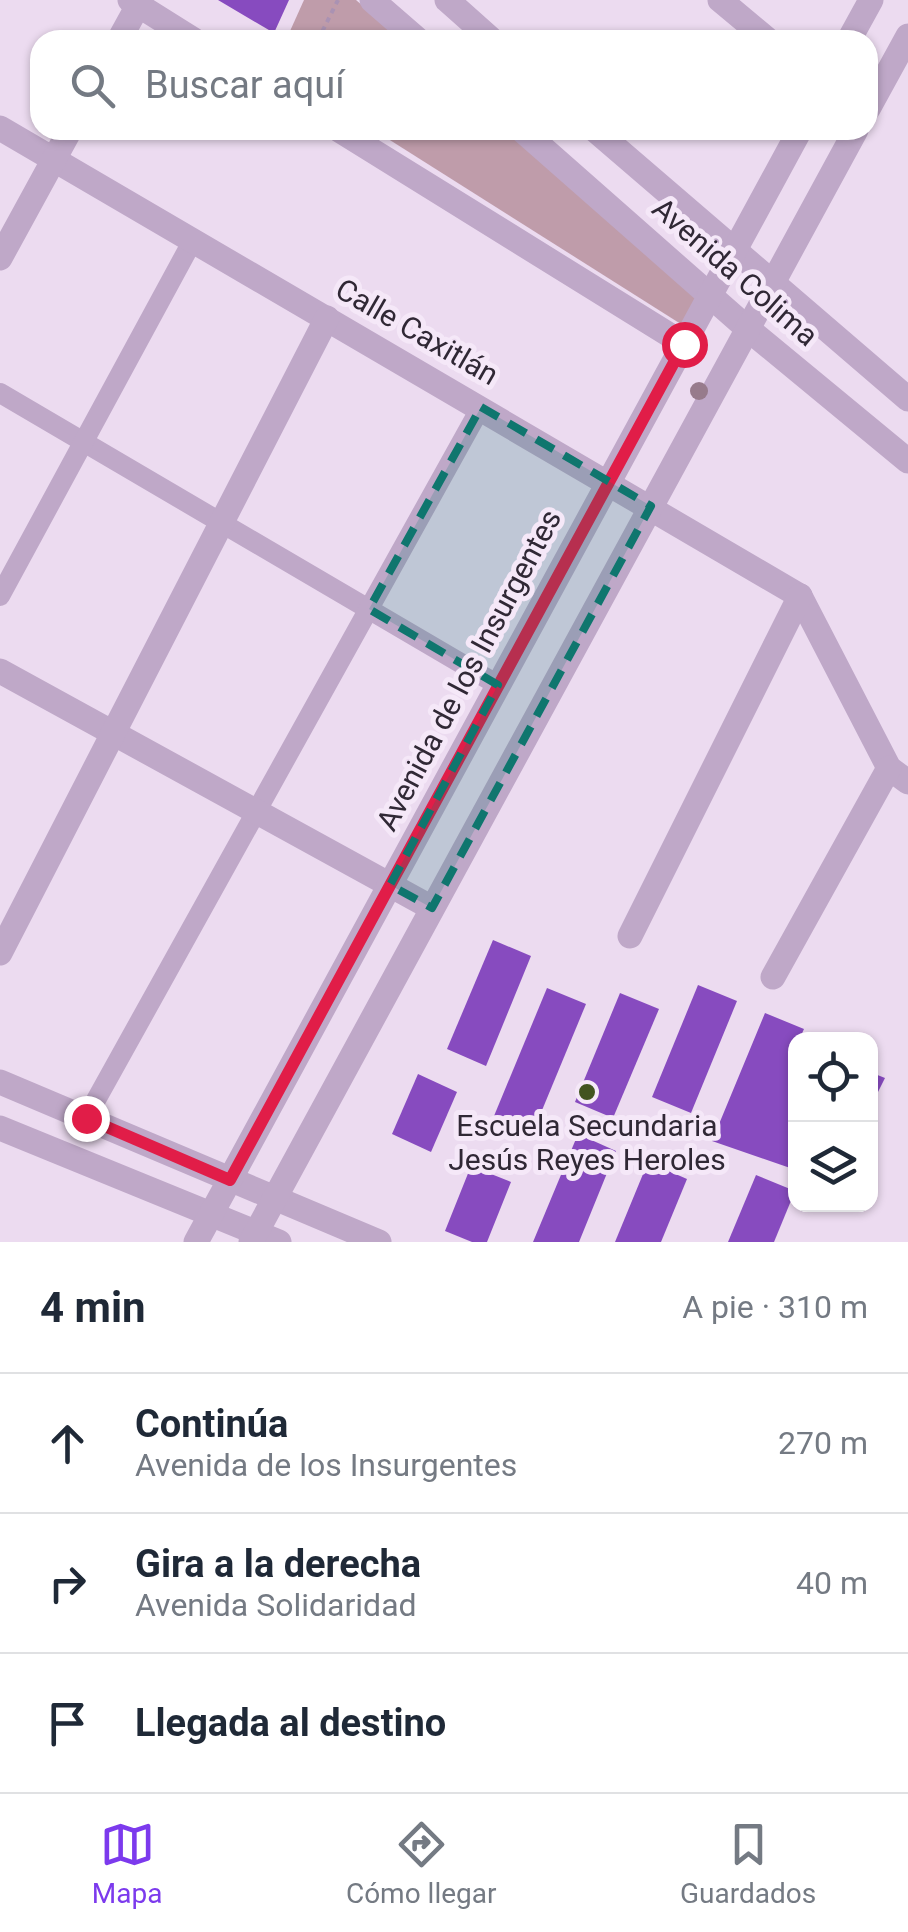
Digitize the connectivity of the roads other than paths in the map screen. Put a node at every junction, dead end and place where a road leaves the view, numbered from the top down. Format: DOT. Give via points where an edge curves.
graph roads {
  1 [pos="372,0"];
  2 [pos="446,0"];
  3 [pos="720,0"];
  4 [pos="871,0"];
  5 [pos="136,2"];
  6 [pos="123,30"];
  7 [pos="179,30"];
  8 [pos="406,30"];
  9 [pos="480,30"];
  10 [pos="756,30"];
  11 [pos="854,30"];
  12 [pos="908,36"];
  13 [pos="878,91"];
  14 [pos="0,128"];
  15 [pos="64,140"];
  16 [pos="355,140"];
  17 [pos="533,140"];
  18 [pos="606,140"];
  19 [pos="795,140"];
  20 [pos="851,140"];
  21 [pos="54,159"];
  22 [pos="192,240"];
  23 [pos="734,251"];
  24 [pos="0,258"];
  25 [pos="772,284"];
  26 [pos="710,294"];
  27 [pos="327,318"];
  28 [pos="748,329"];
  29 [pos="684,344"];
  30 [pos="0,393"];
  31 [pos="908,400"];
  32 [pos="482,407"];
  33 [pos="83,442"];
  34 [pos="908,460"];
  35 [pos="609,481"];
  36 [pos="652,506"];
  37 [pos="222,523"];
  38 [pos="0,596"];
  39 [pos="800,596"];
  40 [pos="368,610"];
  41 [pos="0,671"];
  42 [pos="498,686"];
  43 [pos="113,734"];
  44 [pos="898,775"];
  45 [pos="256,812"];
  46 [pos="390,885"];
  47 [pos="432,908"];
  48 [pos="630,936"];
  49 [pos="1,948"];
  50 [pos="773,978"];
  51 [pos="0,1082"];
  52 [pos="86,1118"];
  53 [pos="0,1128"];
  54 [pos="230,1180"];
  55 [pos="274,1199"];
  56 [pos="210,1216"];
  57 [pos="262,1239"];
  58 [pos="196,1242"];
  59 [pos="379,1242"];
  1 -- 8 [label="street"];
  2 -- 9 [label="street"];
  3 -- 10 [label="street"];
  4 -- 11 [label="street"];
  5 -- 6 [label="street"];
  5 -- 7 [label="street"];
  12 -- 13 [label="street"];
  14 -- 21 [label="street, Calle Caxitlán"];
  15 -- 21 [label="street"];
  16 -- 29 [label="street"];
  17 -- 26 [label="street, Avenida Colima"];
  18 -- 23 [label="street, Avenida Colima"];
  19 -- 23 [label="street, Avenida de los Insurgentes"];
  20 -- 25 [label="street"];
  21 -- 22 [label="street, Calle Caxitlán"];
  21 -- 24 [label="street"];
  22 -- 27 [label="street, Calle Caxitlán"];
  22 -- 33 [label="street"];
  23 -- 25 [label="street, Avenida Colima"];
  23 -- 26 [label="street, Avenida de los Insurgentes"];
  25 -- 28 [label="street"];
  25 -- 31 [label="street, Avenida Colima"];
  26 -- 28 [label="street, Avenida Colima"];
  26 -- 29 [label="street, Avenida de los Insurgentes"];
  27 -- 32 [label="street, Calle Caxitlán"];
  27 -- 37 [label="street"];
  28 -- 34 [label="street, Avenida Colima"];
  28 -- 36 [label="street"];
  29 -- 35 [label="street, Avenida de los Insurgentes"];
  30 -- 33 [label="street"];
  32 -- 35 [label="street, Calle Caxitlán"];
  32 -- 40 [label="street"];
  33 -- 37 [label="street"];
  33 -- 38 [label="street"];
  35 -- 36 [label="street, Calle Caxitlán"];
  35 -- 42 [label="street, Avenida de los Insurgentes"];
  36 -- 39 [label="street, Calle Caxitlán"];
  36 -- 47 [label="street"];
  37 -- 40 [label="street"];
  37 -- 43 [label="street"];
  39 -- 44 [label="street"];
  39 -- 48 [label="street"];
  40 -- 42 [label="street"];
  40 -- 45 [label="street"];
  41 -- 43 [label="street"];
  42 -- 46 [label="street, Avenida de los Insurgentes"];
  43 -- 45 [label="street"];
  43 -- 49 [label="street"];
  44 -- 50 [label="street"];
  45 -- 46 [label="street"];
  45 -- 52 [label="street"];
  46 -- 47 [label="street"];
  46 -- 54 [label="street, Avenida de los Insurgentes"];
  47 -- 55 [label="street"];
  51 -- 52 [label="street"];
  52 -- 54 [label="street"];
  53 -- 56 [label="street"];
  54 -- 55 [label="street"];
  54 -- 56 [label="street, Avenida de los Insurgentes"];
  55 -- 57 [label="street"];
  55 -- 59 [label="street"];
  56 -- 57 [label="street"];
  56 -- 58 [label="street, Avenida de los Insurgentes"];
}
